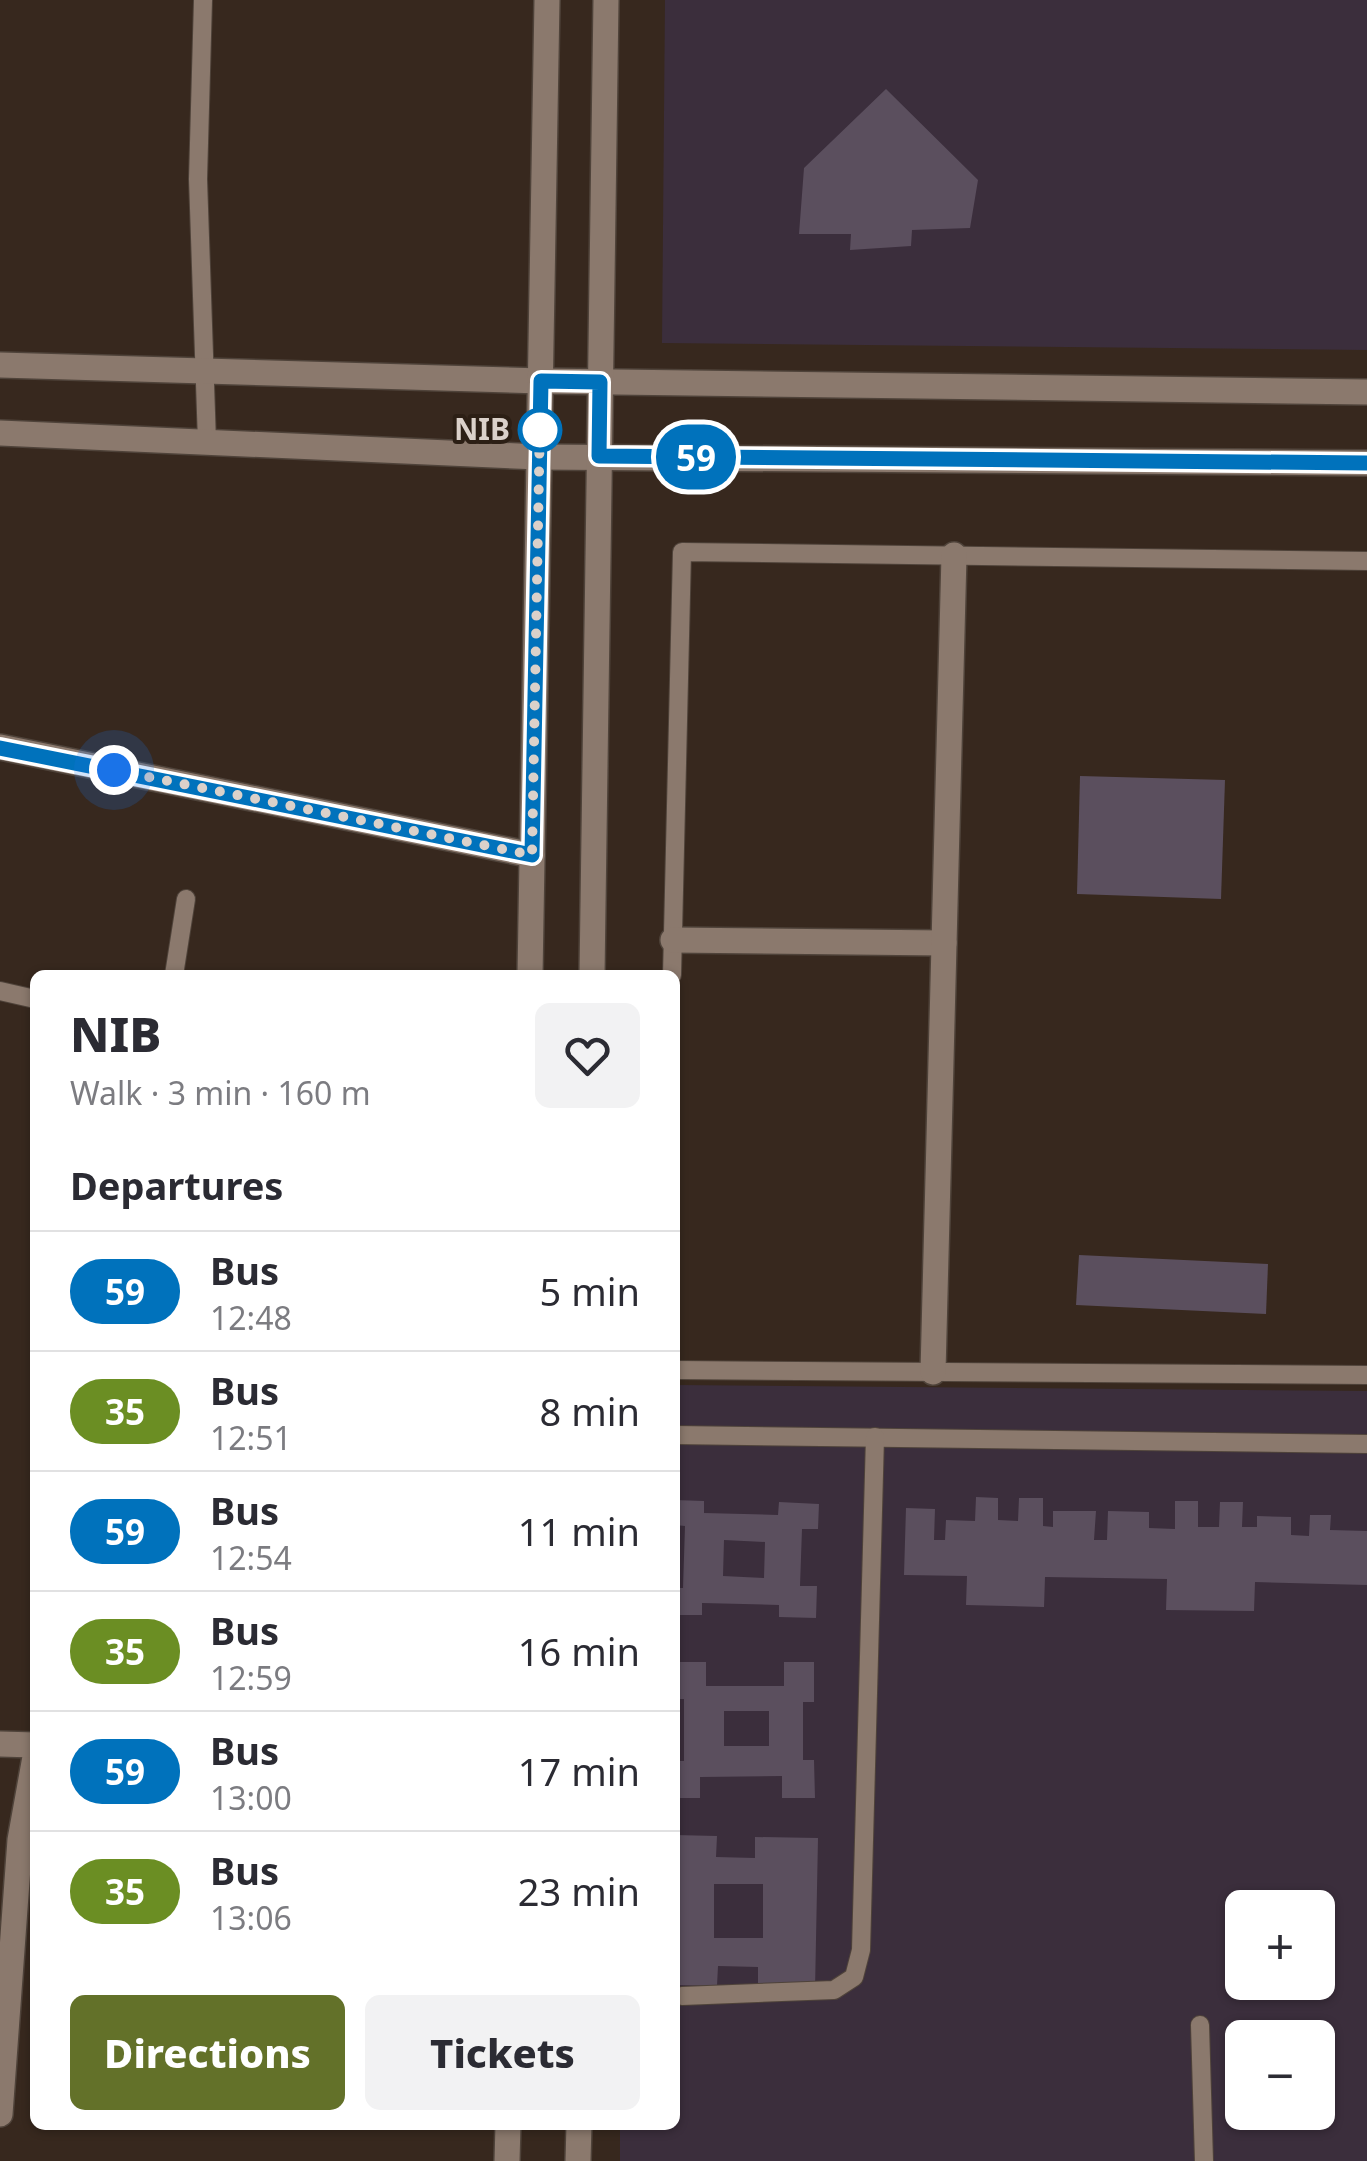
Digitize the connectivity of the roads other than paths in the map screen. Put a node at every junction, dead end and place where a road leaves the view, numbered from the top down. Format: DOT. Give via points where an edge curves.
graph roads {
  1 [pos="203,0"];
  2 [pos="548,0"];
  3 [pos="606,0"];
  4 [pos="0,365"];
  5 [pos="206,370"];
  6 [pos="541,381"];
  7 [pos="600,382"];
  8 [pos="1367,392"];
  9 [pos="0,432"];
  10 [pos="207,442"];
  11 [pos="599,456"];
  12 [pos="539,457"];
  13 [pos="1367,463"];
  14 [pos="954,556"];
  15 [pos="1367,561"];
  16 [pos="0,748"];
  17 [pos="532,855"];
  18 [pos="186,899"];
  19 [pos="673,940"];
  20 [pos="944,944"];
  21 [pos="175,970"];
  22 [pos="530,970"];
  23 [pos="592,970"];
  24 [pos="672,970"];
  25 [pos="0,991"];
  26 [pos="30,998"];
  27 [pos="680,1370"];
  28 [pos="933,1372"];
  29 [pos="1367,1374"];
  30 [pos="680,1435"];
  31 [pos="875,1438"];
  32 [pos="1367,1444"];
  33 [pos="0,1744"];
  34 [pos="30,1745"];
  35 [pos="30,1787"];
  36 [pos="682,1996"];
  37 [pos="1200,2025"];
  38 [pos="0,2114"];
  39 [pos="508,2130"];
  40 [pos="578,2130"];
  41 [pos="507,2161"];
  42 [pos="578,2161"];
  43 [pos="1204,2161"];
  1 -- 5 [label="lane" via="198,179"];
  2 -- 6 [label="street"];
  3 -- 7 [label="street"];
  4 -- 5 [label="street"];
  5 -- 6 [label="street"];
  5 -- 10 [label="lane"];
  6 -- 7 [label="street"];
  6 -- 12 [label="street"];
  7 -- 8 [label="street"];
  7 -- 11 [label="street"];
  9 -- 10 [label="street"];
  10 -- 12 [label="street"];
  11 -- 12 [label="street"];
  11 -- 13 [label="street"];
  11 -- 23 [label="street"];
  12 -- 17 [label="street"];
  14 -- 15 [label="lane"];
  14 -- 19 [label="lane" via="682,552"];
  14 -- 20 [label="street"];
  16 -- 17 [label="street"];
  17 -- 22 [label="street"];
  18 -- 21 [label="lane"];
  19 -- 20 [label="street"];
  19 -- 24 [label="lane"];
  20 -- 28 [label="street"];
  25 -- 26 [label="lane"];
  27 -- 28 [label="lane"];
  28 -- 29 [label="lane"];
  30 -- 31 [label="lane"];
  31 -- 32 [label="lane"];
  31 -- 36 [label="lane" via="861,1950 854,1978 834,1990"];
  33 -- 34 [label="street"];
  35 -- 38 [label="street" via="18,1859"];
  37 -- 43 [label="lane"];
  39 -- 41 [label="street"];
  40 -- 42 [label="street"];
}
